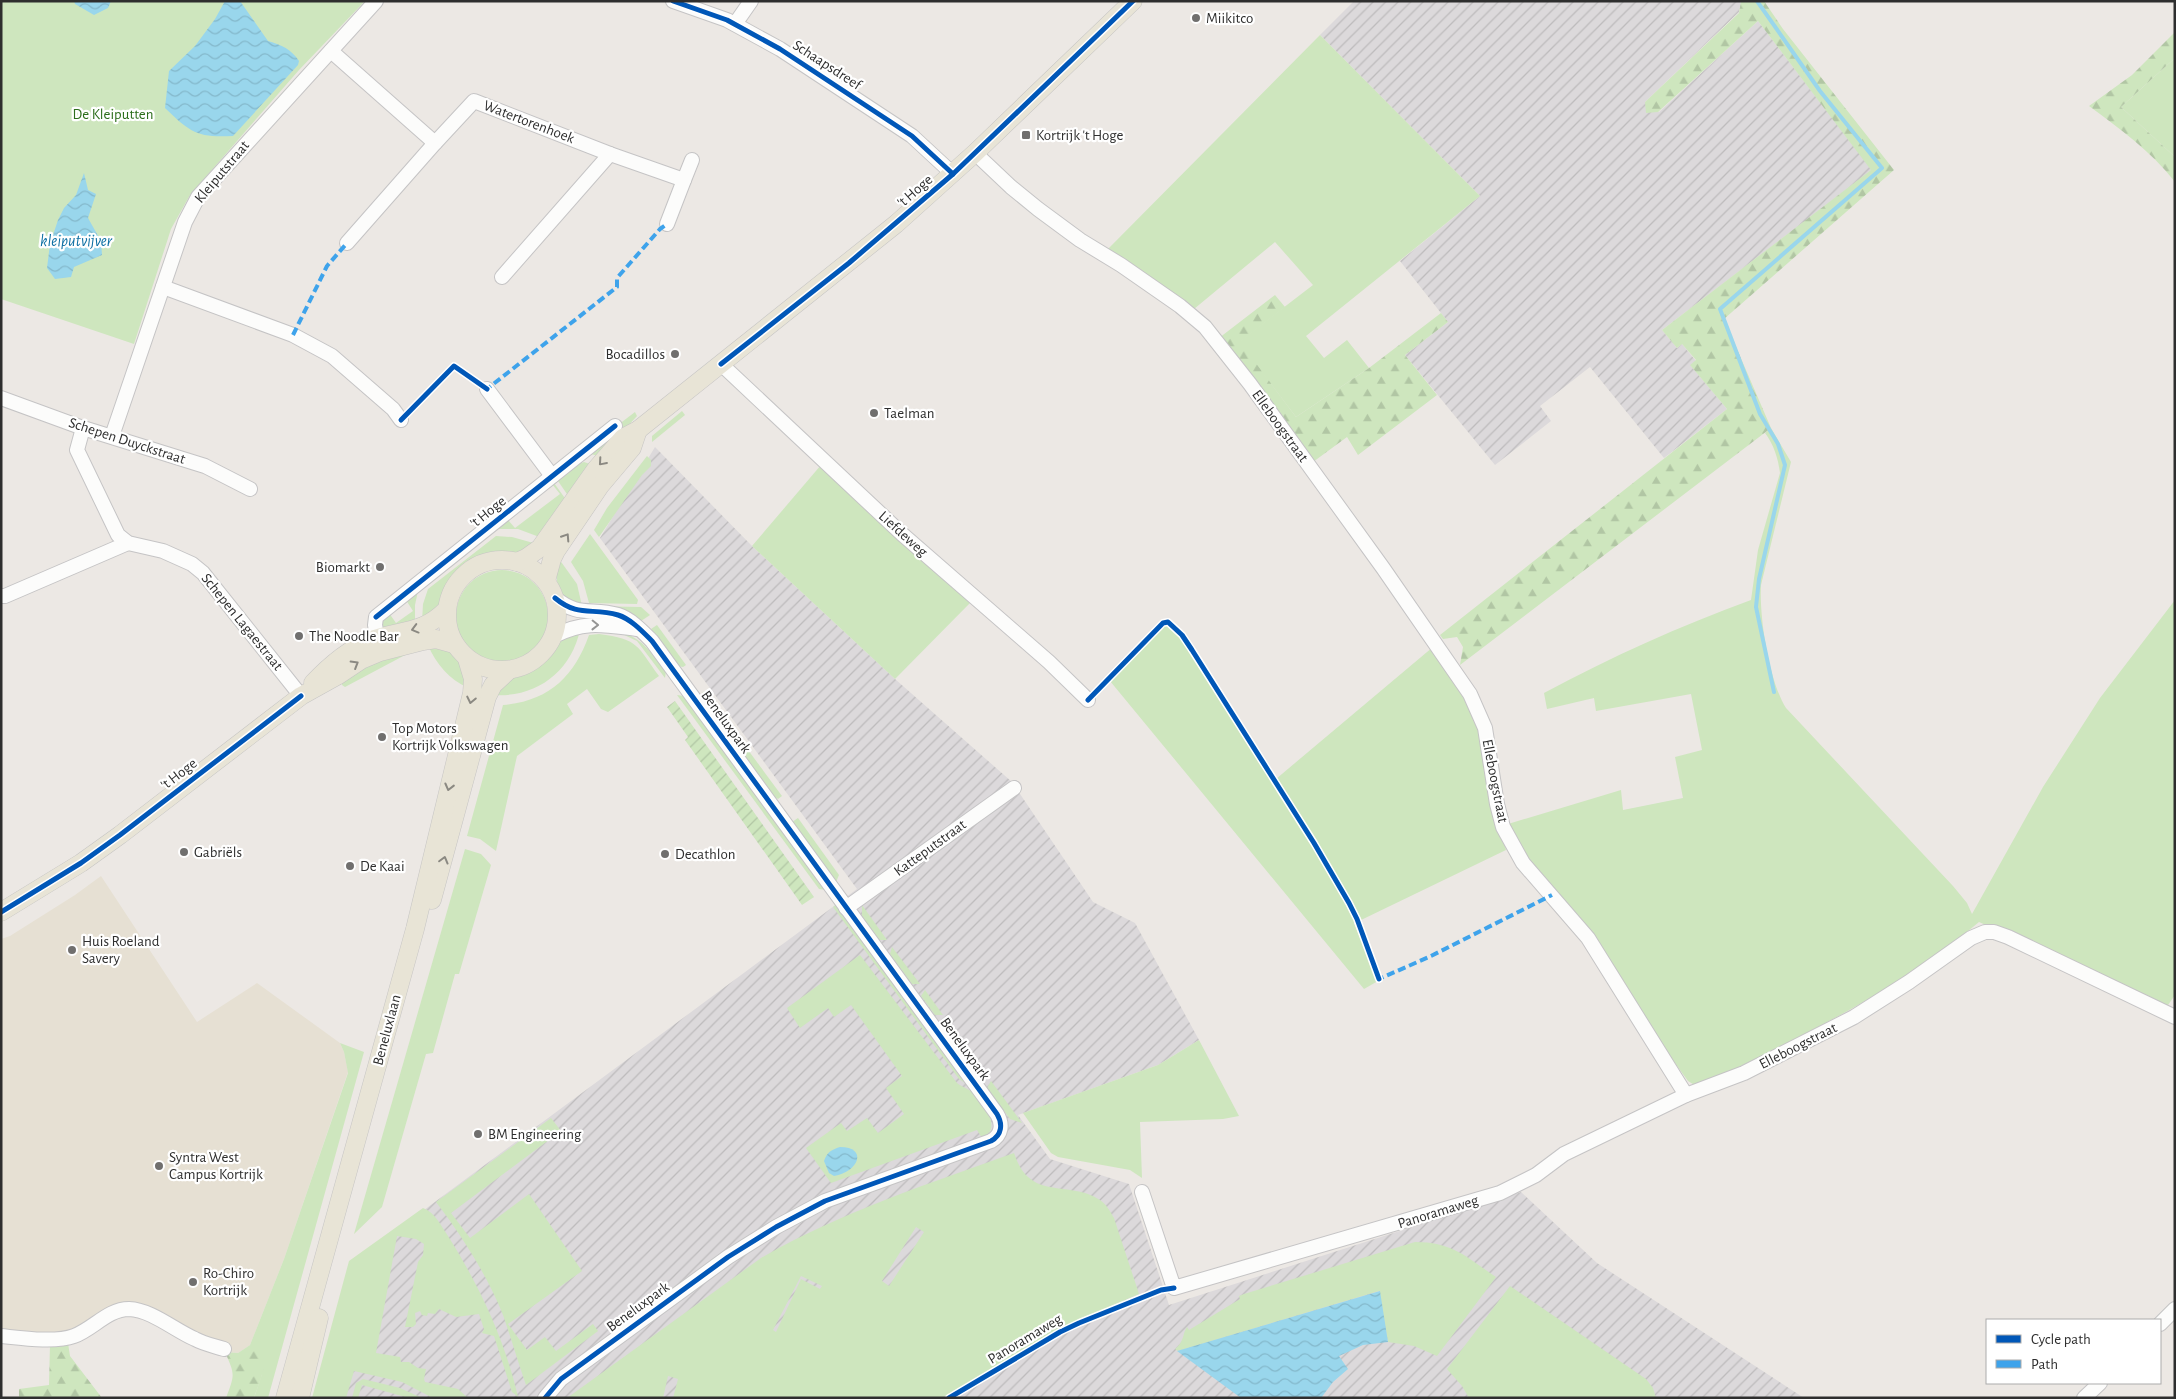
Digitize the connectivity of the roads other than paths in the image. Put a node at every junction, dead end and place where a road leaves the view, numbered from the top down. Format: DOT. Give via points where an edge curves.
graph roads {
  1 [pos="376,1"];
  2 [pos="673,1"];
  3 [pos="750,1"];
  4 [pos="1133,1"];
  5 [pos="735,24"];
  6 [pos="331,51"];
  7 [pos="435,143"];
  8 [pos="975,153"];
  9 [pos="610,154"];
  10 [pos="692,160"];
  11 [pos="953,174"];
  12 [pos="684,180"];
  13 [pos="667,224"];
  14 [pos="347,243"];
  15 [pos="502,277"];
  16 [pos="163,287"];
  17 [pos="721,364"];
  18 [pos="487,389"];
  19 [pos="1,398"];
  20 [pos="402,420"];
  21 [pos="616,426"];
  22 [pos="83,428"];
  23 [pos="638,430"];
  24 [pos="112,436"];
  25 [pos="552,476"];
  26 [pos="250,489"];
  27 [pos="128,544"];
  28 [pos="517,562"];
  29 [pos="546,581"];
  30 [pos="1,596"];
  31 [pos="555,598"];
  32 [pos="447,609"];
  33 [pos="638,629"];
  34 [pos="554,636"];
  35 [pos="454,644"];
  36 [pos="378,645"];
  37 [pos="467,659"];
  38 [pos="508,671"];
  39 [pos="301,696"];
  40 [pos="1088,700"];
  41 [pos="1014,788"];
  42 [pos="846,908"];
  43 [pos="1,912"];
  44 [pos="2175,1017"];
  45 [pos="1686,1095"];
  46 [pos="1142,1192"];
  47 [pos="2175,1309"];
  48 [pos="2161,1323"];
  49 [pos="1,1336"];
  50 [pos="224,1349"];
  51 [pos="2099,1384"];
  52 [pos="285,1398"];
  53 [pos="300,1398"];
  54 [pos="545,1398"];
  55 [pos="2084,1398"];
  1 -- 6 [label="street, Kleiputstraat"];
  2 -- 5 [label="street, Schaapsdreef"];
  3 -- 5 [label="street"];
  4 -- 8 [label="main road, 't Hoge"];
  5 -- 11 [label="street, Schaapsdreef" via="780,49 912,136"];
  6 -- 7 [label="street"];
  6 -- 16 [label="street, Kleiputstraat" via="198,197 185,222"];
  7 -- 9 [label="street, Watertorenhoek" via="474,101"];
  7 -- 14 [label="street, Watertorenhoek"];
  8 -- 11 [label="main road, 't Hoge"];
  8 -- 45 [label="street, Elleboogstraat" via="1038,209 1199,322 1250,384 1470,694 1485,728 1497,804 1515,852 1588,938"];
  9 -- 12 [label="street, Watertorenhoek"];
  9 -- 15 [label="street"];
  10 -- 12 [label="street"];
  11 -- 17 [label="main road, 't Hoge" via="849,263"];
  12 -- 13 [label="street"];
  16 -- 20 [label="street" via="293,335 332,356"];
  16 -- 24 [label="street, Kleiputstraat"];
  17 -- 23 [label="main road, 't Hoge"];
  17 -- 40 [label="street, Liefdeweg" via="902,534"];
  18 -- 25 [label="street"];
  19 -- 22 [label="street, Schepen Duyckstraat"];
  21 -- 25 [label="street, 't Hoge"];
  22 -- 24 [label="street, Schepen Duyckstraat"];
  22 -- 27 [label="street" via="77,450 118,534"];
  23 -- 28 [label="main road, 't Hoge, one-way" via="622,438 596,469 540,548"];
  29 -- 23 [label="main road, 't Hoge, one-way" via="556,551 600,486 632,448"];
  24 -- 26 [label="street, Schepen Duyckstraat" via="205,466"];
  25 -- 36 [label="street, 't Hoge" via="376,617"];
  27 -- 30 [label="street"];
  27 -- 39 [label="street, Schepen Lagaestraat" via="163,551 204,573"];
  28 -- 29 [label="main road"];
  28 -- 32 [label="main road" via="492,562 467,572 455,587"];
  29 -- 31 [label="main road"];
  31 -- 33 [label="street, Beneluxpark" via="578,611 618,615"];
  31 -- 34 [label="main road"];
  32 -- 35 [label="main road" via="447,622"];
  32 -- 36 [label="main road, 't Hoge, one-way" via="427,626"];
  34 -- 33 [label="street, one-way" via="579,625"];
  33 -- 42 [label="street, Beneluxpark" via="652,641"];
  34 -- 38 [label="main road" via="537,658"];
  35 -- 36 [label="main road, 't Hoge" via="429,640"];
  35 -- 37 [label="main road"];
  36 -- 39 [label="main road, 't Hoge" via="360,660"];
  37 -- 38 [label="main road" via="480,666"];
  37 -- 52 [label="main road, Beneluxlaan, one-way" via="474,685 420,910"];
  53 -- 38 [label="main road, Beneluxlaan, one-way" via="326,1282 486,697"];
  39 -- 43 [label="main road, 't Hoge" via="120,836"];
  41 -- 42 [label="street, Katteputstraat"];
  42 -- 54 [label="street, Beneluxpark" via="997,1114 1001,1124 999,1134 991,1142 825,1201 776,1227 728,1257 561,1379"];
  44 -- 45 [label="street, Elleboogstraat" via="2008,937 1985,932 1962,944 1854,1018 1744,1072"];
  45 -- 46 [label="street, Panoramaweg" via="1564,1154 1536,1174 1500,1193 1174,1288"];
  47 -- 48 [label="street"];
  49 -- 50 [label="street" via="67,1338 116,1312 131,1309 144,1312 194,1339"];
  51 -- 55 [label="street"];
}
